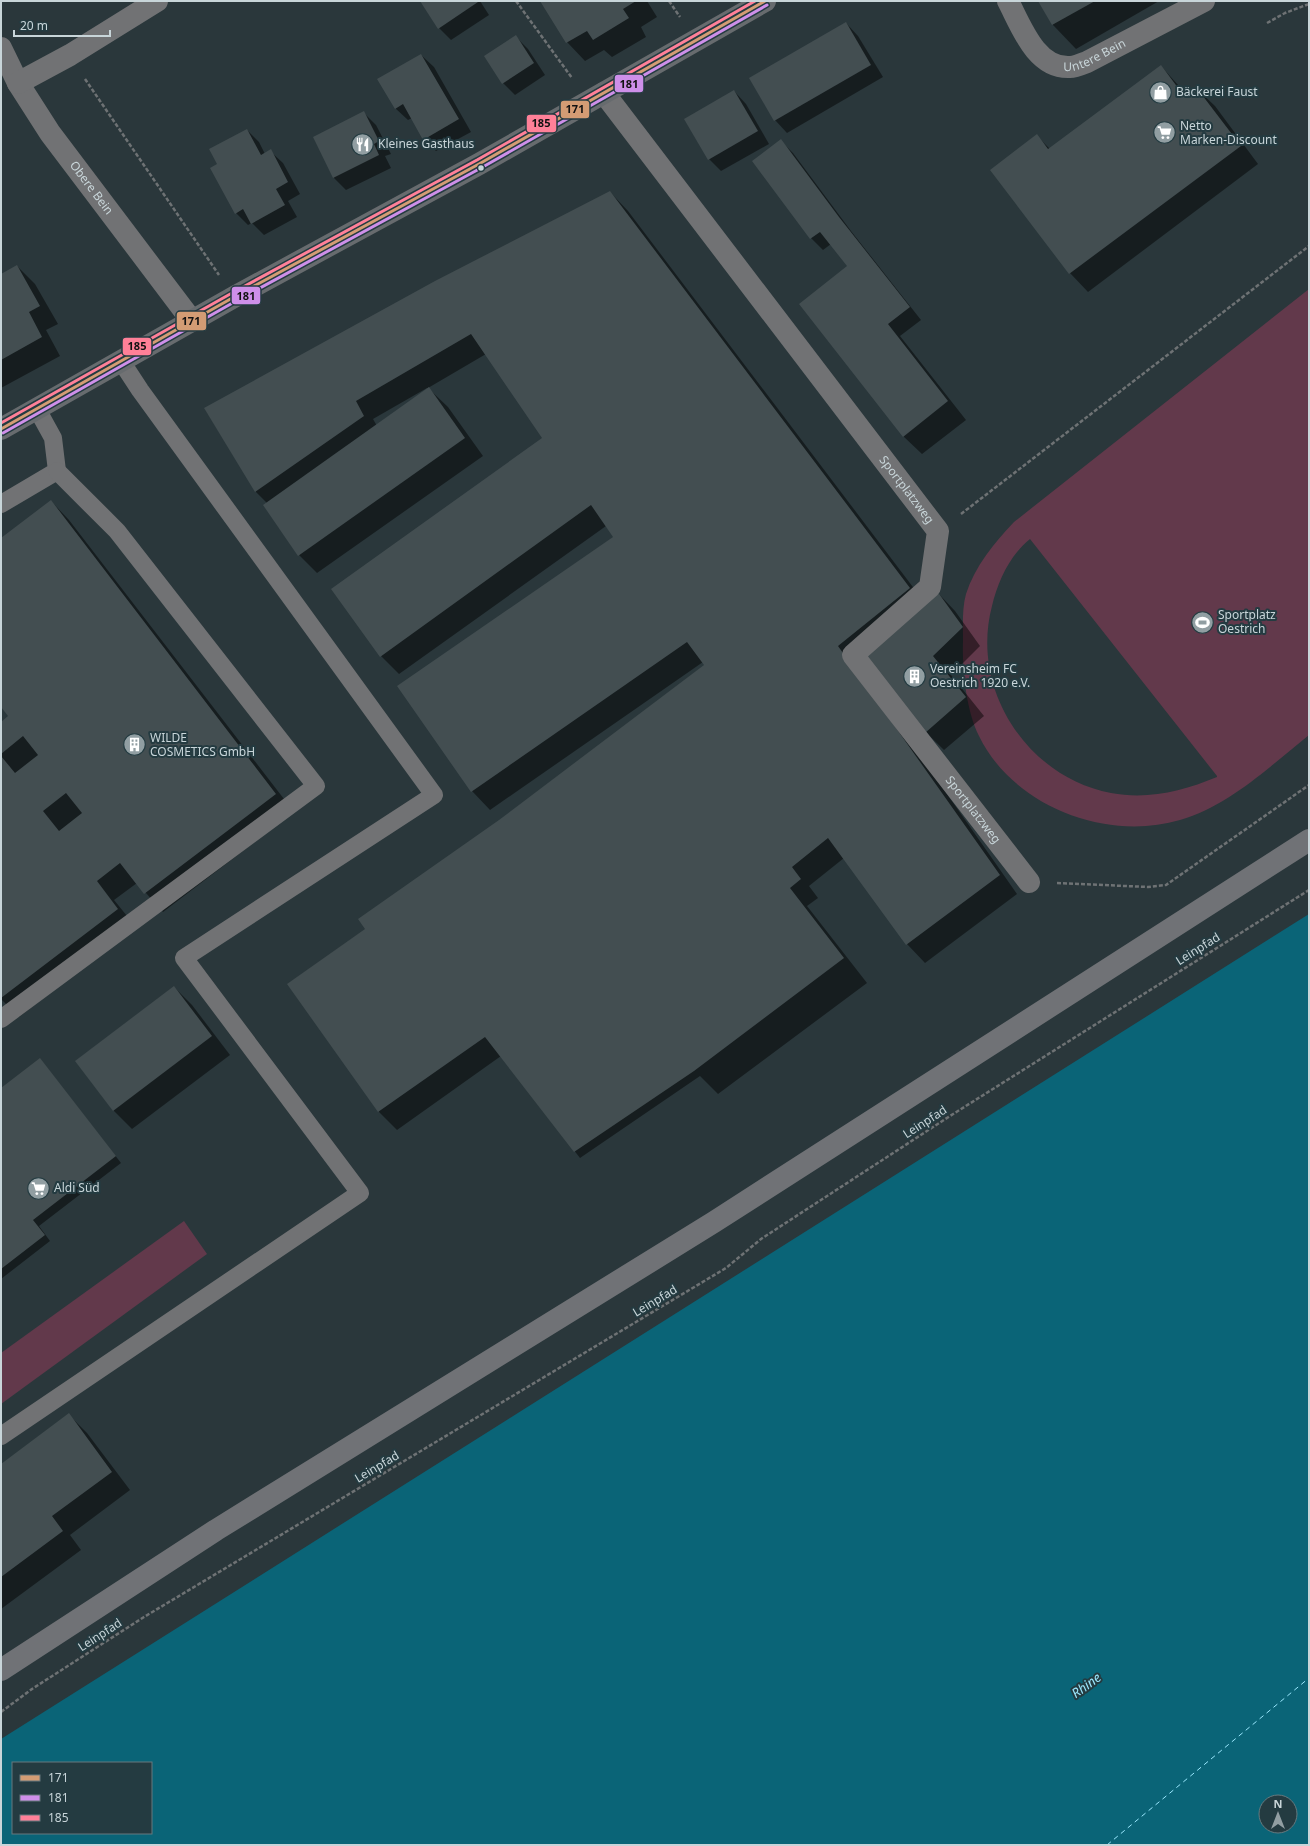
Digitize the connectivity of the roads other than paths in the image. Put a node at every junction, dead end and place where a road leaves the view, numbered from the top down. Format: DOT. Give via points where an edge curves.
graph roads {
  1 [pos="157,1"];
  2 [pos="765,1"];
  3 [pos="1008,1"];
  4 [pos="1204,1"];
  5 [pos="1,48"];
  6 [pos="18,83"];
  7 [pos="596,97"];
  8 [pos="192,321"];
  9 [pos="121,361"];
  10 [pos="37,409"];
  11 [pos="1,429"];
  12 [pos="56,471"];
  13 [pos="1,504"];
  14 [pos="1309,840"];
  15 [pos="1029,882"];
  16 [pos="1,1019"];
  17 [pos="1,1436"];
  18 [pos="1,1670"];
  1 -- 6 [label="street" via="70,55"];
  2 -- 7 [label="main road"];
  3 -- 4 [label="street, Untere Bein" via="1031,44 1041,56 1054,66 1071,68"];
  5 -- 6 [label="street, Obere Bein"];
  6 -- 8 [label="street, Obere Bein" via="50,133"];
  7 -- 8 [label="main road"];
  7 -- 15 [label="street, Sportplatzweg" via="938,531 930,587 853,655"];
  8 -- 9 [label="main road"];
  9 -- 10 [label="main road"];
  9 -- 17 [label="lane" via="434,795 184,958 360,1192"];
  10 -- 11 [label="main road"];
  10 -- 12 [label="lane" via="53,438"];
  12 -- 13 [label="lane"];
  12 -- 16 [label="lane" via="117,531 316,786"];
  14 -- 18 [label="main road" via="714,1222 216,1530"];
}
